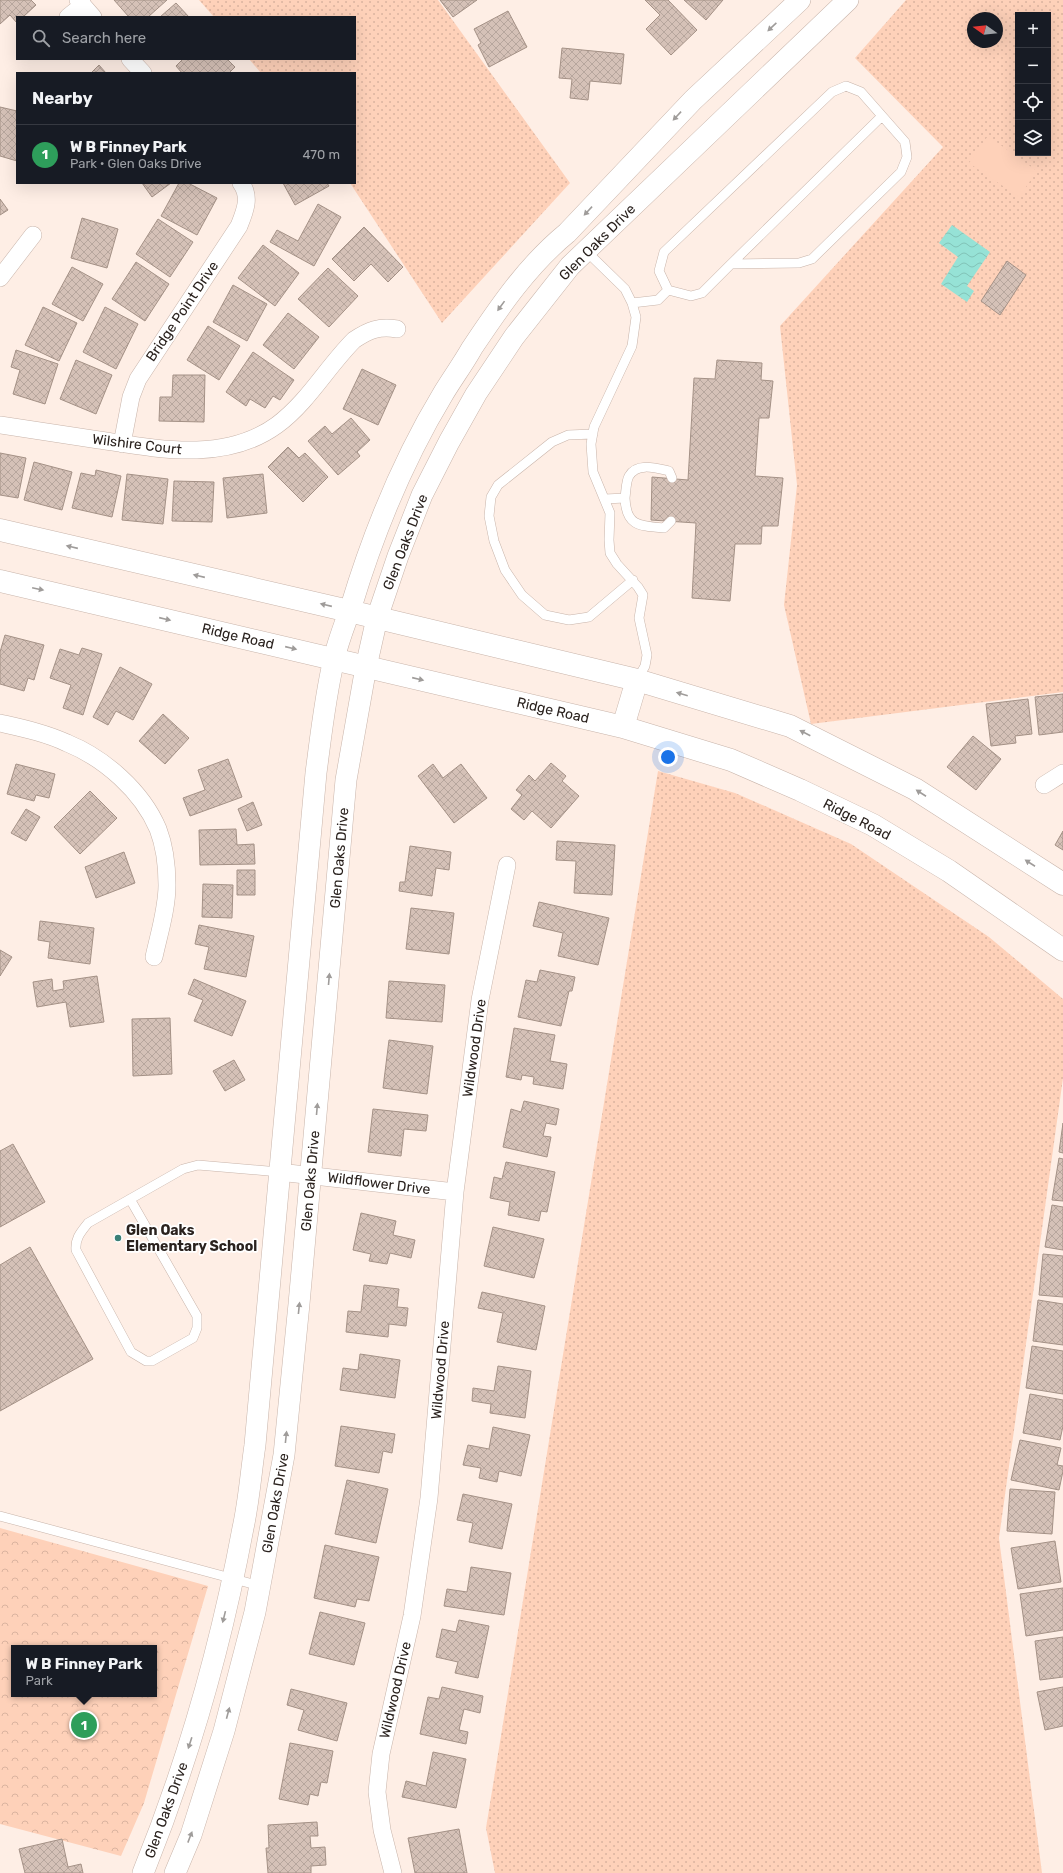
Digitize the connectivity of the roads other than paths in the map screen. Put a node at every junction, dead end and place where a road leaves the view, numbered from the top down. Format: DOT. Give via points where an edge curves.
graph roads {
  1 [pos="800,0"];
  2 [pos="848,0"];
  3 [pos="85,7"];
  4 [pos="70,16"];
  5 [pos="131,60"];
  6 [pos="142,72"];
  7 [pos="882,116"];
  8 [pos="241,184"];
  9 [pos="567,233"];
  10 [pos="33,235"];
  11 [pos="586,251"];
  12 [pos="730,264"];
  13 [pos="0,278"];
  14 [pos="668,290"];
  15 [pos="632,303"];
  16 [pos="397,329"];
  17 [pos="0,425"];
  18 [pos="593,434"];
  19 [pos="122,444"];
  20 [pos="672,478"];
  21 [pos="625,498"];
  22 [pos="605,499"];
  23 [pos="671,521"];
  24 [pos="0,530"];
  25 [pos="633,580"];
  26 [pos="0,581"];
  27 [pos="349,611"];
  28 [pos="377,618"];
  29 [pos="334,658"];
  30 [pos="366,667"];
  31 [pos="637,680"];
  32 [pos="0,722"];
  33 [pos="623,727"];
  34 [pos="1063,773"];
  35 [pos="1044,785"];
  36 [pos="507,865"];
  37 [pos="1063,884"];
  38 [pos="1063,950"];
  39 [pos="154,957"];
  40 [pos="279,1172"];
  41 [pos="311,1174"];
  42 [pos="455,1192"];
  43 [pos="130,1199"];
  44 [pos="0,1516"];
  45 [pos="233,1580"];
  46 [pos="260,1586"];
  47 [pos="143,1873"];
  48 [pos="175,1873"];
  49 [pos="393,1873"];
  1 -- 9 [label="street, Glen Oaks Drive, one-way" via="693,100"];
  2 -- 11 [label="street, Glen Oaks Drive"];
  3 -- 4 [label="street"];
  5 -- 6 [label="street"];
  7 -- 12 [label="lane"];
  7 -- 12 [label="lane" via="905,142 907,157 901,172 812,259 799,263"];
  7 -- 14 [label="lane" via="861,92 846,86 832,92 664,252 660,271"];
  8 -- 19 [label="street, Bridge Point Drive" via="246,196 246,209 239,226 138,379 131,397"];
  9 -- 11 [label="street"];
  9 -- 27 [label="street, Glen Oaks Drive, one-way" via="546,250 512,290 442,395 409,458 383,516"];
  10 -- 13 [label="street"];
  11 -- 15 [label="lane" via="625,289"];
  11 -- 28 [label="street, Glen Oaks Drive" via="570,266 519,331 476,394 422,495"];
  12 -- 14 [label="lane" via="702,293 691,296"];
  14 -- 15 [label="lane" via="658,300"];
  15 -- 18 [label="lane" via="636,317 632,346 601,411"];
  16 -- 19 [label="street, Wilshire Court" via="378,327 354,340 291,414 264,433 248,440 206,450 162,450"];
  17 -- 19 [label="street, Wilshire Court"];
  18 -- 22 [label="lane" via="593,472"];
  18 -- 25 [label="lane" via="568,435 552,442 498,485 490,497 489,516 494,541 505,570 522,595 545,615 569,620 589,617"];
  20 -- 21 [label="lane" via="669,471 648,466 634,470 628,477"];
  21 -- 22 [label="lane"];
  21 -- 23 [label="lane" via="625,509 630,520 638,525 664,528"];
  22 -- 25 [label="lane" via="610,513 610,553"];
  27 -- 24 [label="main road, one-way"];
  25 -- 31 [label="lane" via="643,595 639,618 647,655 645,666"];
  26 -- 29 [label="main road, Ridge Road, one-way"];
  27 -- 28 [label="main road"];
  27 -- 29 [label="street, Glen Oaks Drive"];
  28 -- 30 [label="street, Glen Oaks Drive"];
  28 -- 31 [label="main road"];
  29 -- 30 [label="main road, Ridge Road"];
  29 -- 40 [label="street, Glen Oaks Drive" via="311,816"];
  30 -- 33 [label="main road, Ridge Road, one-way"];
  41 -- 30 [label="street, Glen Oaks Drive, one-way" via="346,780"];
  31 -- 33 [label="main road"];
  37 -- 31 [label="main road, one-way" via="915,789 790,726"];
  32 -- 39 [label="street" via="67,743 89,754 141,799 158,828 165,852 167,887 163,920"];
  33 -- 38 [label="main road, Ridge Road" via="731,760 873,825 949,871"];
  34 -- 35 [label="street"];
  36 -- 42 [label="street, Wildwood Drive" via="480,1000"];
  40 -- 41 [label="street, Wildflower Drive"];
  40 -- 43 [label="lane" via="198,1165 183,1169"];
  40 -- 45 [label="street, Glen Oaks Drive" via="255,1444 244,1527"];
  41 -- 42 [label="street, Wildflower Drive"];
  46 -- 41 [label="street, Glen Oaks Drive, one-way" via="284,1455"];
  42 -- 49 [label="street, Wildwood Drive" via="430,1498 412,1616 380,1762 377,1792 382,1830"];
  43 -- 43 [label="lane" via="88,1223 75,1243 76,1250 131,1352 146,1361 152,1361 193,1338 197,1328 197,1316"];
  44 -- 45 [label="lane"];
  45 -- 46 [label="lane"];
  45 -- 47 [label="street, Glen Oaks Drive, one-way" via="201,1709"];
  48 -- 46 [label="street, Glen Oaks Drive, one-way" via="191,1835 224,1731 254,1619"];
}
